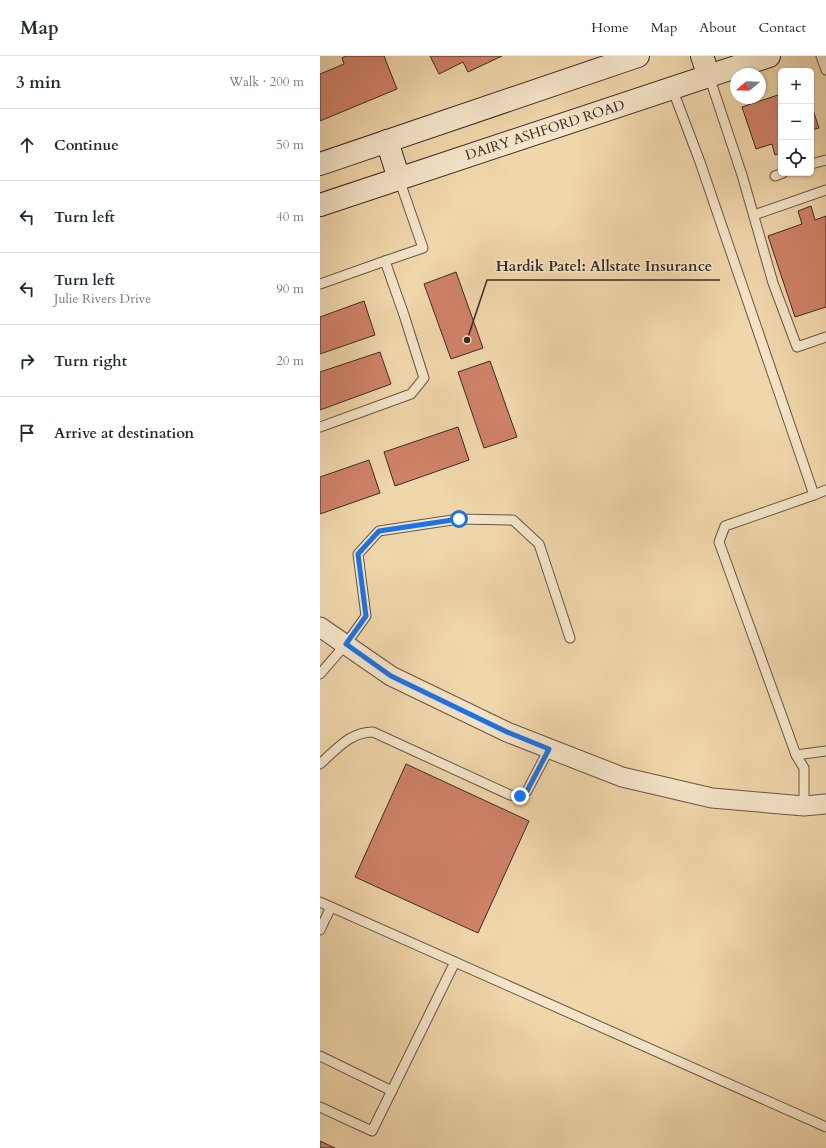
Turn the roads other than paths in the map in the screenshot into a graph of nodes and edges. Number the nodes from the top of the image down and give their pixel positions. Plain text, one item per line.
1 (638, 56) edge
2 (702, 56) edge
3 (769, 56) edge
4 (821, 56) edge
5 (826, 70) edge
6 (709, 76) junction
7 (672, 88) junction
8 (387, 141) junction
9 (826, 160) edge
10 (814, 163) edge
11 (320, 164) edge
12 (399, 179) junction
13 (826, 190) edge
14 (320, 205) edge
15 (754, 215) junction
16 (385, 261) junction
17 (320, 284) edge
18 (826, 337) edge
19 (320, 427) edge
20 (826, 490) edge
21 (814, 495) junction
22 (320, 627) edge
23 (570, 638) dead end
24 (346, 644) junction
25 (320, 674) edge
26 (549, 749) junction
27 (826, 751) edge
28 (796, 755) junction
29 (320, 764) edge
30 (826, 804) edge
31 (804, 806) junction
32 (320, 902) edge
33 (331, 907) junction
34 (320, 930) edge
35 (455, 962) junction
36 (320, 1056) edge
37 (392, 1091) junction
38 (320, 1108) edge
39 (826, 1127) edge

1 - 8 main road
2 - 6 main road
3 - 6 main road, DAIRY ASHFORD ROAD
4 - 5 lane
6 - 7 main road, DAIRY ASHFORD ROAD
6 - 15 lane
7 - 12 main road, DAIRY ASHFORD ROAD
7 - 21 lane
8 - 11 main road
8 - 12 main road
9 - 10 lane
12 - 14 main road, DAIRY ASHFORD ROAD
12 - 16 lane
13 - 15 lane
15 - 18 lane
16 - 17 lane
16 - 19 lane
20 - 21 lane
21 - 28 lane
22 - 24 street
23 - 24 lane
24 - 25 lane
24 - 26 street
26 - 29 lane
26 - 31 street
27 - 28 lane
28 - 31 lane
30 - 31 street
32 - 33 lane
33 - 34 lane
33 - 35 lane
35 - 37 lane
35 - 39 lane
36 - 37 lane
37 - 38 lane

